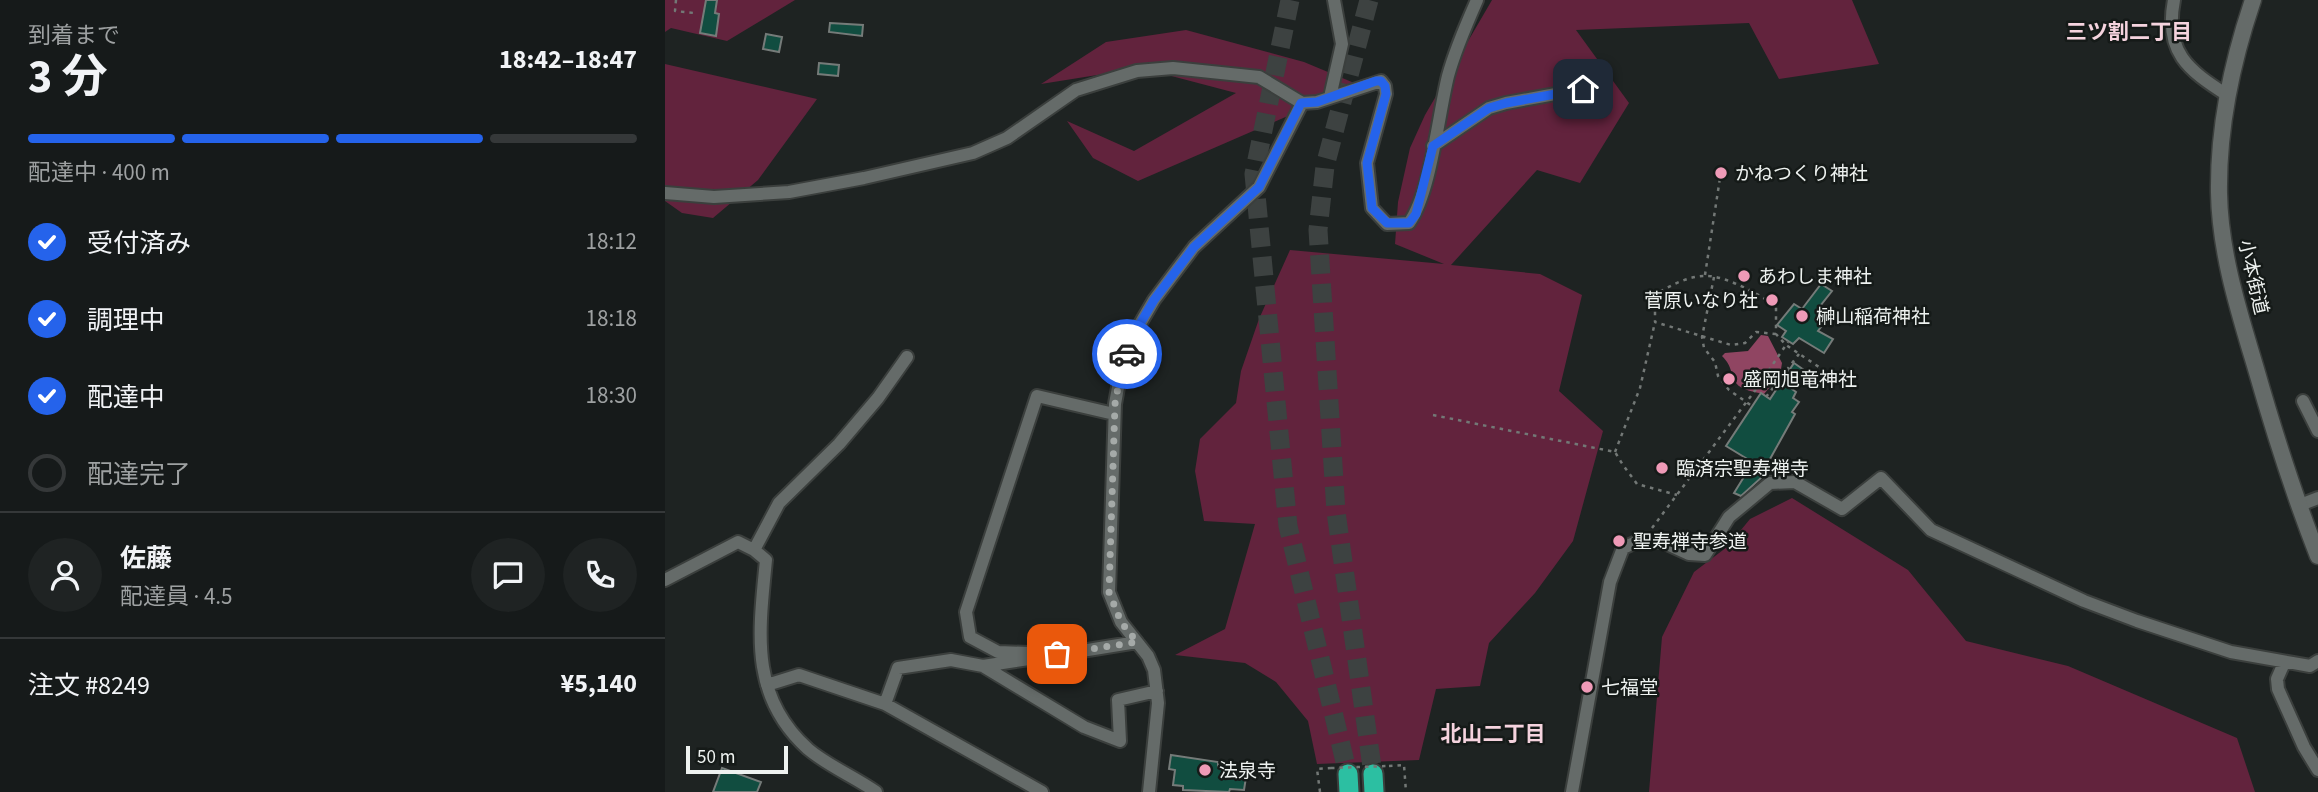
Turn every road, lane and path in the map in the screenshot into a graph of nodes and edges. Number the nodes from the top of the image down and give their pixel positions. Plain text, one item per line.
1 (676, 0) edge
2 (1334, 0) edge
3 (1476, 0) edge
4 (2174, 0) edge
5 (2253, 0) edge
6 (694, 13) dead end
7 (1583, 89) dead end
8 (2227, 95) junction
9 (1330, 97) junction
10 (1301, 103) junction
11 (1433, 146) junction
12 (1720, 178) dead end
13 (665, 193) edge
14 (1705, 276) junction
15 (1714, 278) junction
16 (1655, 322) junction
17 (1776, 334) junction
18 (1702, 337) junction
19 (1787, 343) junction
20 (1799, 354) junction
21 (907, 357) dead end
22 (1828, 373) dead end
23 (1766, 397) dead end
24 (2303, 401) dead end
25 (1747, 402) junction
26 (1752, 406) dead end
27 (1114, 414) junction
28 (1433, 415) dead end
29 (2318, 431) edge
30 (1615, 452) junction
31 (1677, 495) junction
32 (2318, 498) edge
33 (2299, 505) junction
34 (1643, 539) junction
35 (754, 550) junction
36 (2318, 556) edge
37 (665, 580) edge
38 (1137, 642) junction
39 (1057, 654) junction
40 (2318, 662) edge
41 (2284, 663) junction
42 (983, 666) junction
43 (767, 685) junction
44 (1157, 691) junction
45 (885, 704) junction
46 (2318, 769) edge
47 (1378, 777) edge
48 (1343, 778) edge
49 (876, 792) edge
50 (1042, 792) edge
51 (1149, 792) edge
52 (1319, 792) edge
53 (1406, 792) edge
54 (1572, 792) edge

1 - 6 path
2 - 9 street
3 - 11 street
4 - 8 street
5 - 8 street, 小本街道
7 - 11 street
8 - 33 street, 小本街道
9 - 10 street
9 - 11 street
10 - 13 street
10 - 27 street
12 - 14 path
14 - 15 path
14 - 16 path
15 - 17 path
15 - 18 path
16 - 18 path
16 - 30 path
17 - 18 path
17 - 19 path
18 - 25 path
19 - 20 path
19 - 25 path
20 - 22 path
20 - 23 path
21 - 35 street
24 - 29 street
25 - 26 path
25 - 31 path
27 - 38 street
27 - 39 street
28 - 30 path
30 - 31 path
31 - 34 path
32 - 33 street
33 - 36 street, 小本街道
34 - 41 street
34 - 54 street
35 - 37 street
35 - 43 street
38 - 39 street
38 - 44 street
39 - 42 street
40 - 41 street
41 - 46 street
42 - 44 street
42 - 45 street
43 - 45 street
43 - 49 street
44 - 51 street
45 - 50 street
47 - 48 path, bridge
47 - 53 path
48 - 52 path

